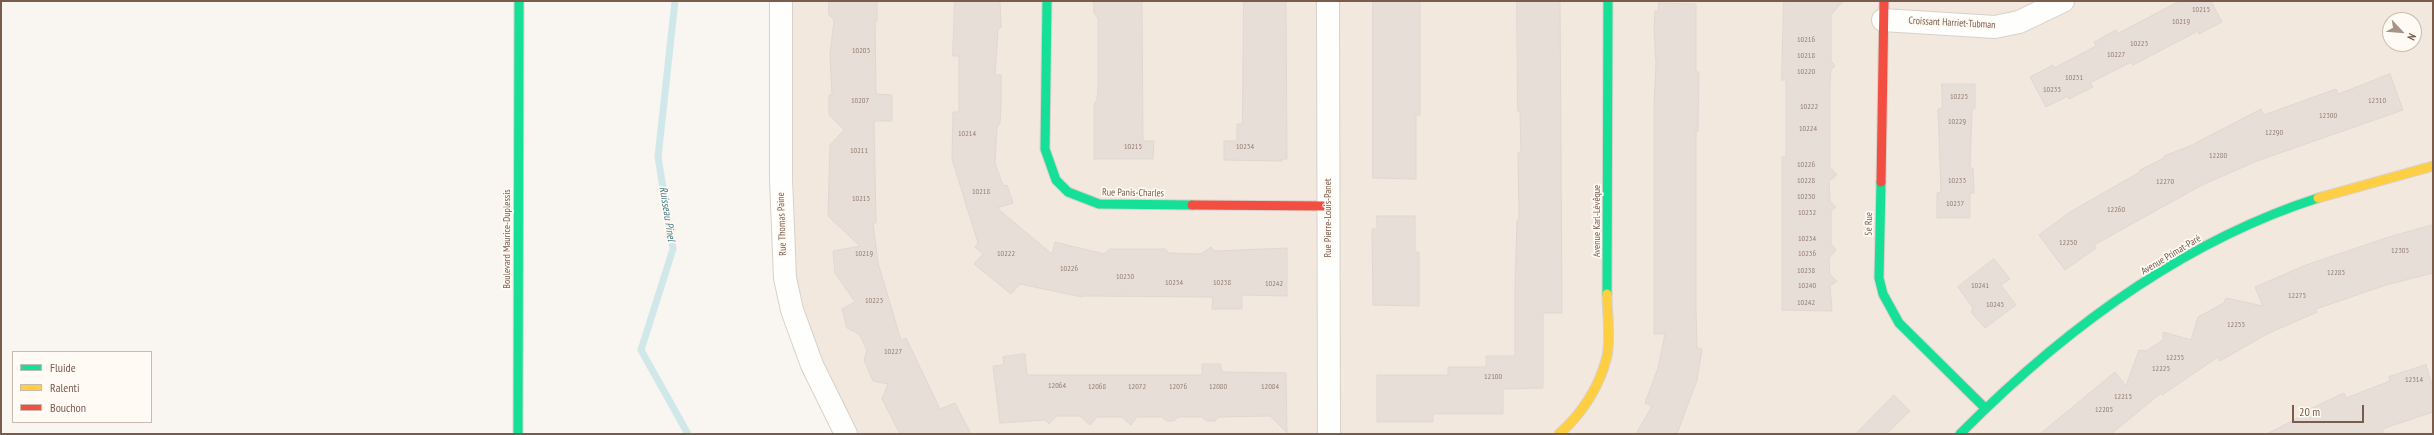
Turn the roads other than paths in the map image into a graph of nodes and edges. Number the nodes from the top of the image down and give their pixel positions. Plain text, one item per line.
1 (514, 1) edge
2 (519, 1) edge
3 (781, 1) edge
4 (1047, 1) edge
5 (1328, 1) edge
6 (1608, 1) edge
7 (2063, 1) edge
8 (1883, 10) edge
9 (519, 44) junction
10 (2433, 166) edge
11 (1328, 206) junction
12 (1985, 408) junction
13 (1562, 431) edge
14 (518, 434) edge
15 (846, 434) edge
16 (1329, 434) edge
17 (1960, 434) edge

1 - 9 street, Boulevard Maurice-Duplessis
2 - 9 street, Boulevard Maurice-Duplessis
3 - 15 street, Rue Thomas Paine
4 - 11 street, Rue Panis-Charles
5 - 11 street, Rue Pierre-Louis-Panet
6 - 13 street, Avenue Karl-Lévêque
7 - 8 street, Croissant Harriet-Tubman
8 - 12 street, 5e Rue
9 - 14 street, Boulevard Maurice-Duplessis
10 - 12 street, Avenue Primat-Paré
11 - 16 street, Rue Pierre-Louis-Panet
12 - 17 street, Avenue Primat-Paré

